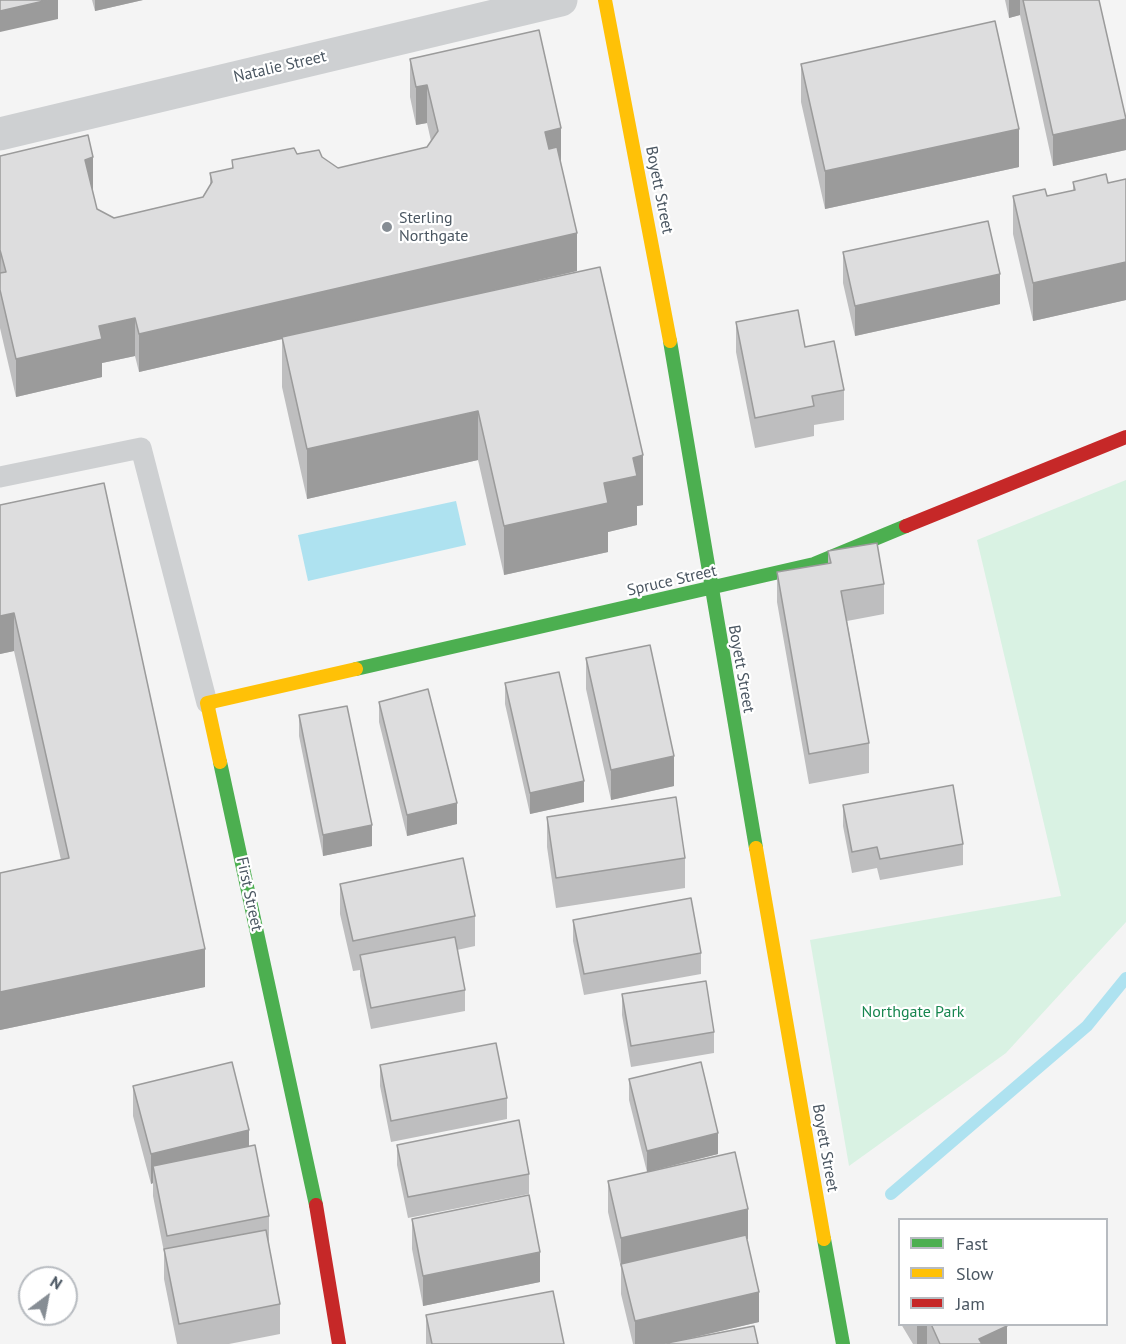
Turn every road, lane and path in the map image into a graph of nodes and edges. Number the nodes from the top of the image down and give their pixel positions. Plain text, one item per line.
1 (561, 0) edge
2 (605, 0) edge
3 (0, 134) edge
4 (1126, 437) edge
5 (0, 477) edge
6 (710, 589) junction
7 (207, 703) junction
8 (339, 1344) edge
9 (843, 1344) edge

1 - 3 street, Natalie Street
2 - 6 street, Boyett Street
4 - 6 street, Spruce Street
5 - 7 lane, First Street
6 - 7 street, Spruce Street
6 - 9 street, Boyett Street
7 - 8 street, First Street

